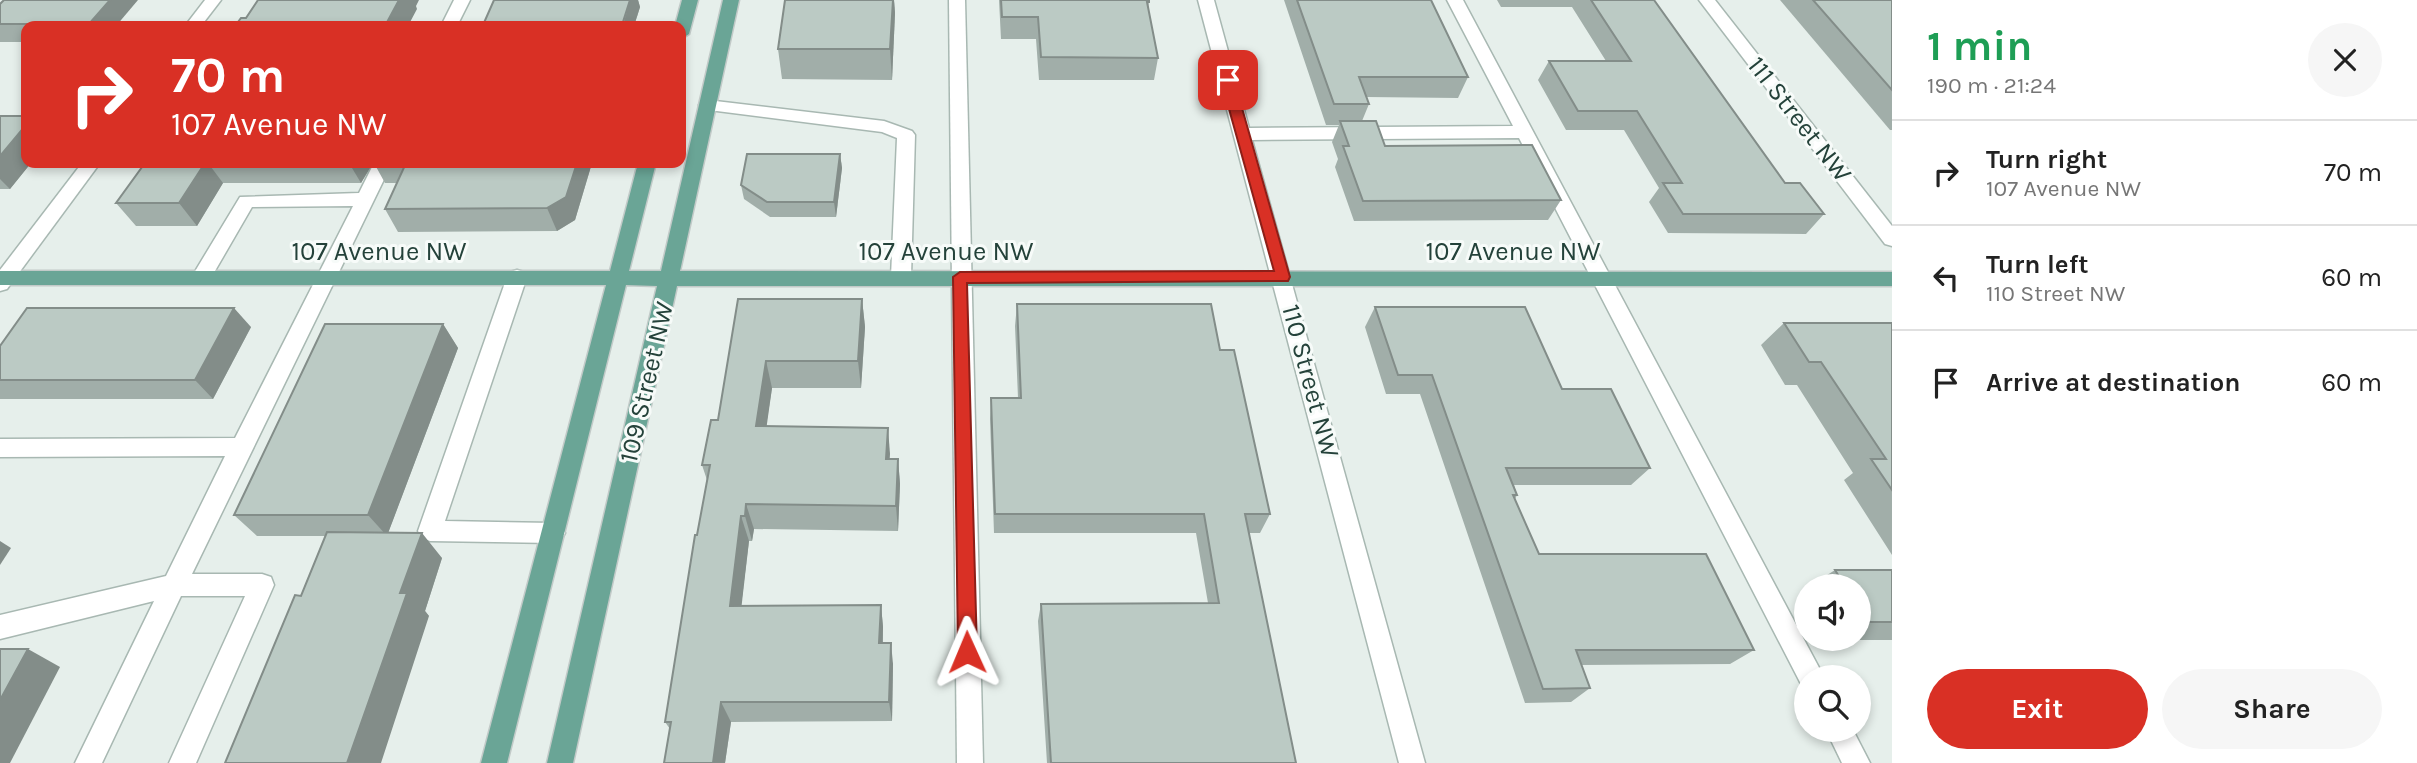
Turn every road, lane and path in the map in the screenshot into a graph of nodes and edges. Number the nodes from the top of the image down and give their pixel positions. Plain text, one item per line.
1 (213, 0) edge
2 (462, 0) edge
3 (690, 0) edge
4 (731, 0) edge
5 (957, 0) edge
6 (1206, 0) edge
7 (1455, 0) edge
8 (1707, 0) edge
9 (197, 21) edge
10 (452, 21) edge
11 (684, 21) edge
12 (708, 105) junction
13 (1524, 132) junction
14 (1242, 134) junction
15 (87, 168) edge
16 (380, 168) edge
17 (646, 168) edge
18 (365, 199) junction
19 (1892, 239) edge
20 (517, 277) junction
21 (617, 277) junction
22 (669, 277) junction
23 (901, 277) junction
24 (960, 277) junction
25 (1283, 277) junction
26 (1600, 277) junction
27 (201, 278) junction
28 (327, 278) junction
29 (1892, 279) edge
30 (2, 280) edge
31 (241, 447) junction
32 (0, 449) edge
33 (553, 533) junction
34 (175, 585) junction
35 (0, 627) edge
36 (1805, 665) edge
37 (1846, 742) edge
38 (88, 763) edge
39 (182, 763) edge
40 (494, 763) edge
41 (561, 763) edge
42 (970, 763) edge
43 (1412, 763) edge
44 (1857, 763) edge

1 - 9 street
2 - 10 street
3 - 11 main road
4 - 12 main road, 109 Street NW
5 - 24 street
6 - 14 street, 110 Street NW
7 - 13 street
8 - 19 street, 111 Street NW
12 - 22 main road, 109 Street NW
12 - 23 street
13 - 14 street
13 - 26 street
14 - 25 street, 110 Street NW
15 - 30 street
16 - 18 street
17 - 21 main road, 109 Street NW
18 - 27 street
18 - 28 street
20 - 21 main road, 107 Avenue NW
20 - 28 main road, 107 Avenue NW
20 - 33 street
21 - 22 main road, 107 Avenue NW
21 - 33 main road, 109 Street NW
22 - 23 main road, 107 Avenue NW
22 - 41 main road, 109 Street NW
23 - 24 main road, 107 Avenue NW
24 - 25 main road, 107 Avenue NW
24 - 42 street
25 - 26 main road, 107 Avenue NW
25 - 43 street, 110 Street NW
26 - 29 main road, 107 Avenue NW
26 - 36 street
27 - 28 main road, 107 Avenue NW
27 - 30 main road, 107 Avenue NW
28 - 31 street
31 - 32 street
31 - 34 street
33 - 40 main road, 109 Street NW
34 - 35 street
34 - 38 street
34 - 39 street
37 - 44 street

